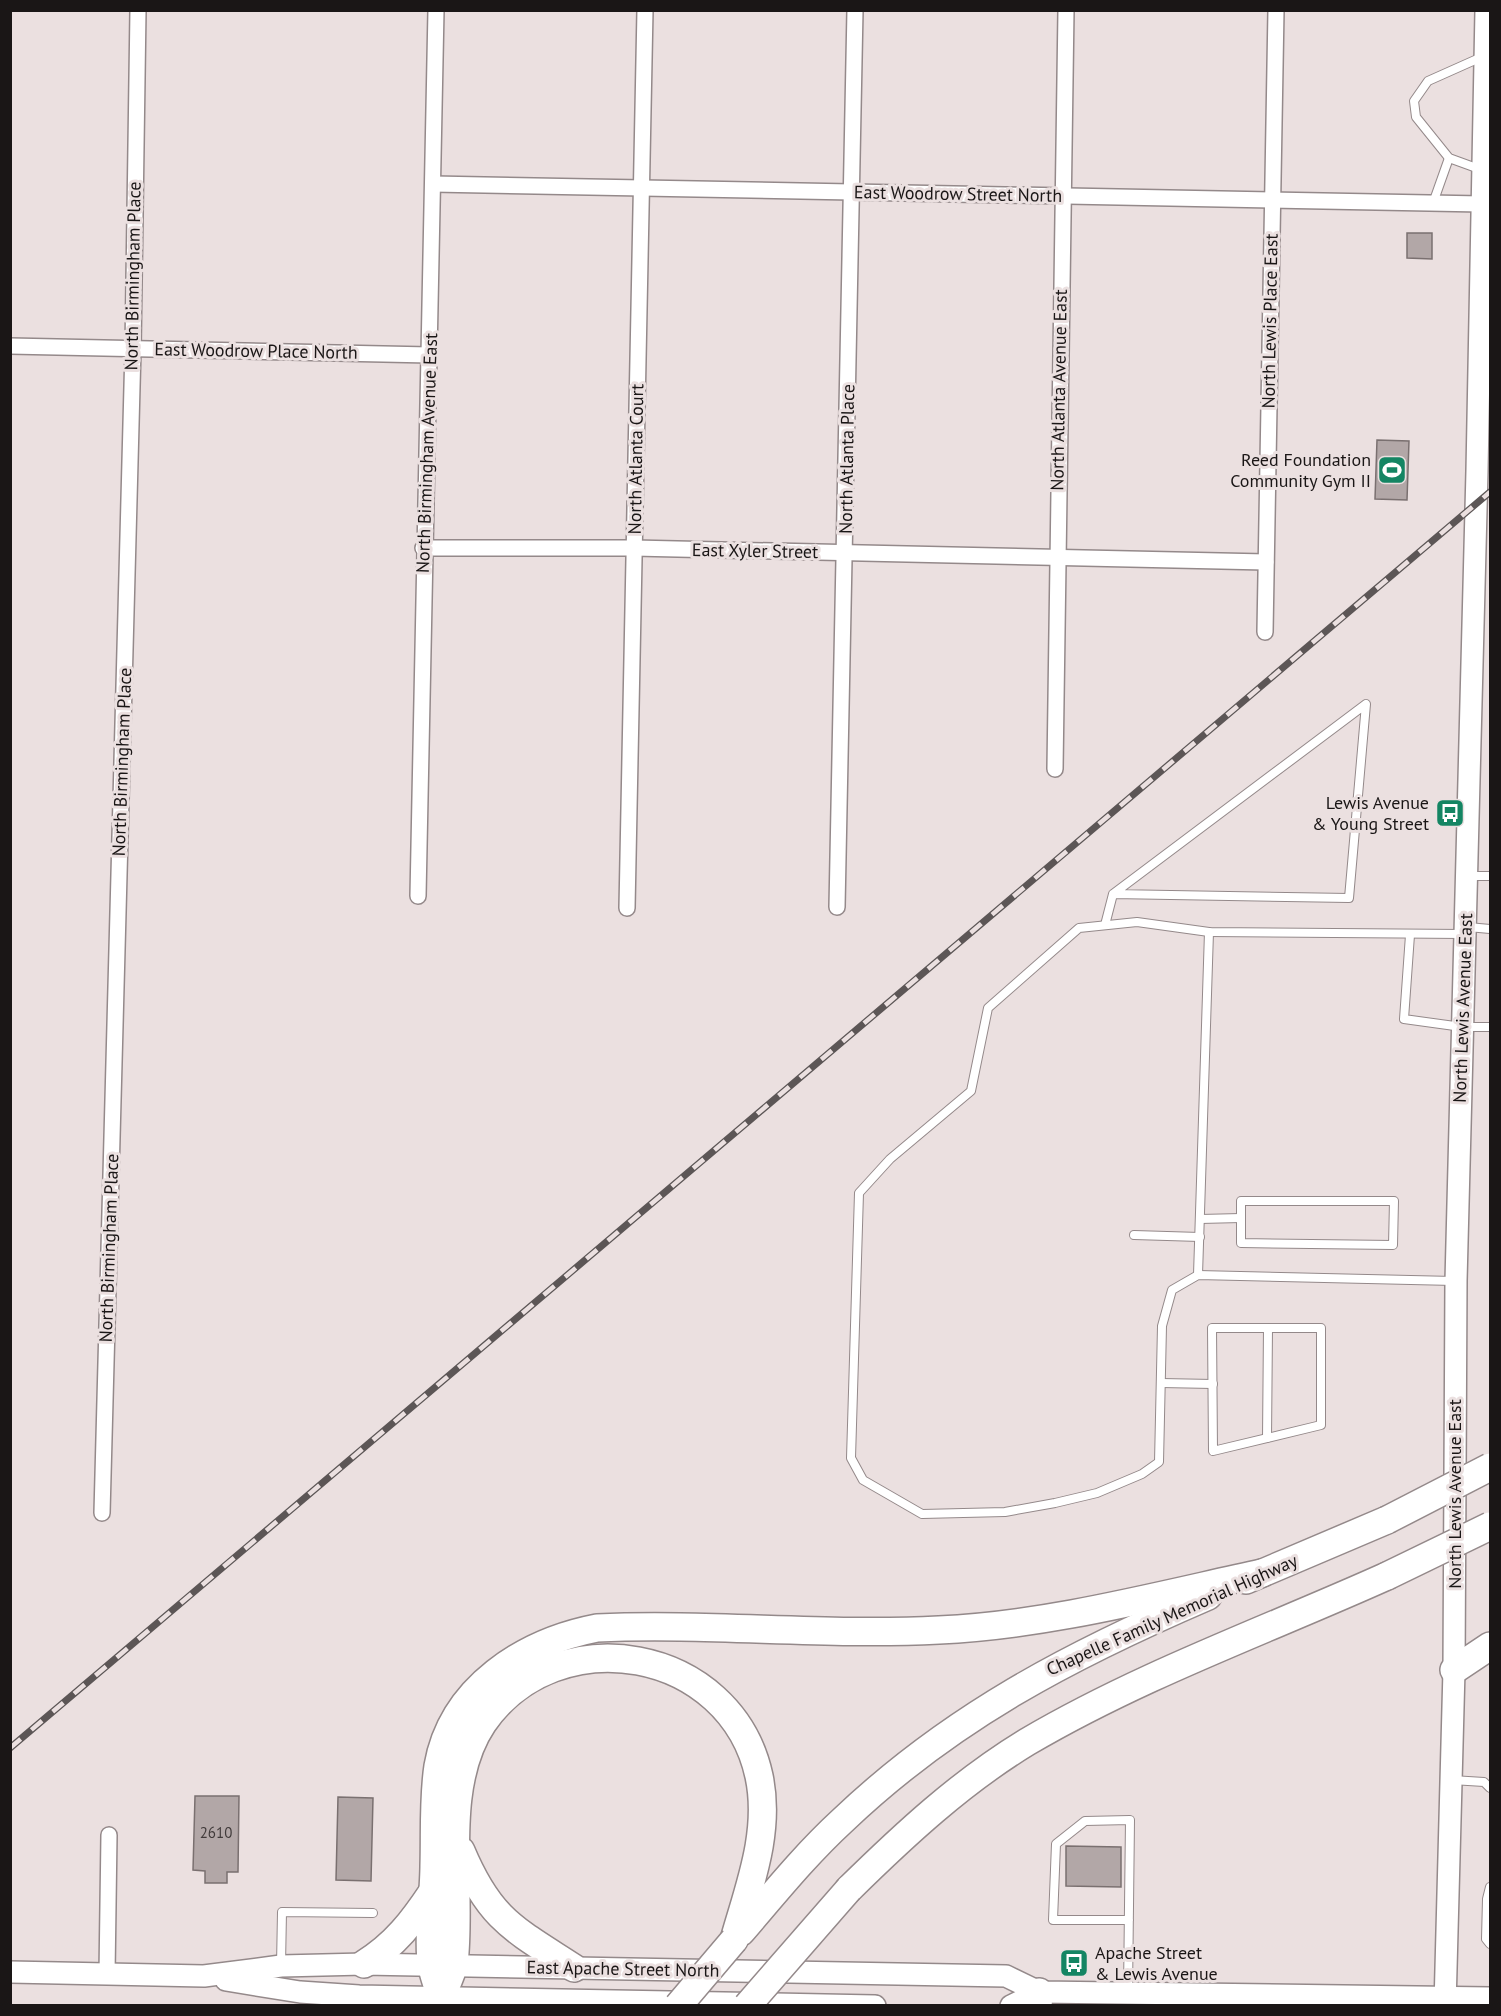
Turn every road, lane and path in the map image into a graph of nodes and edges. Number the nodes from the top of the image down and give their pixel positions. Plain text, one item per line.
1 (138, 10) edge
2 (436, 10) edge
3 (645, 10) edge
4 (855, 10) edge
5 (1066, 10) edge
6 (1276, 10) edge
7 (1486, 10) edge
8 (1485, 55) junction
9 (1449, 158) junction
10 (1483, 170) junction
11 (433, 184) junction
12 (642, 190) junction
13 (852, 192) junction
14 (1062, 196) junction
15 (1273, 201) junction
16 (1434, 203) junction
17 (1482, 204) junction
18 (10, 346) edge
19 (133, 349) junction
20 (430, 355) junction
21 (423, 548) junction
22 (633, 548) junction
23 (845, 553) junction
24 (1056, 558) junction
25 (1266, 562) junction
26 (1265, 632) dead end
27 (1055, 769) dead end
28 (1466, 876) junction
29 (1491, 876) edge
30 (1113, 894) junction
31 (418, 896) dead end
32 (837, 907) dead end
33 (627, 908) dead end
34 (1105, 925) junction
35 (1491, 929) edge
36 (1465, 931) junction
37 (1209, 932) junction
38 (1410, 935) junction
39 (1462, 1027) junction
40 (1491, 1027) edge
41 (1241, 1218) junction
42 (1200, 1219) junction
43 (1134, 1235) dead end
44 (1200, 1237) junction
45 (1198, 1275) junction
46 (1456, 1281) junction
47 (1269, 1328) junction
48 (1161, 1383) junction
49 (1213, 1384) junction
50 (1267, 1438) junction
51 (1491, 1467) edge
52 (102, 1513) dead end
53 (1491, 1526) edge
54 (1262, 1573) junction
55 (1491, 1647) edge
56 (1454, 1670) junction
57 (1451, 1780) junction
58 (1491, 1788) edge
59 (109, 1835) dead end
60 (457, 1842) junction
61 (1491, 1887) edge
62 (434, 1890) junction
63 (373, 1913) dead end
64 (1129, 1920) junction
65 (734, 1940) junction
66 (1491, 1944) edge
67 (364, 1964) junction
68 (442, 1965) junction
69 (281, 1966) junction
70 (574, 1968) junction
71 (10, 1972) edge
72 (107, 1974) junction
73 (204, 1976) junction
74 (1128, 1994) junction
75 (441, 1997) junction
76 (1491, 1998) edge
77 (1038, 1999) edge
78 (359, 2001) edge
79 (1445, 2002) edge
80 (678, 2006) edge
81 (747, 2006) edge
82 (876, 2006) edge
83 (1011, 2006) edge

1 - 19 street, North Birmingham Place
2 - 11 street, North Birmingham Avenue East
3 - 12 street, North Atlanta Court
4 - 13 street, North Atlanta Place
5 - 14 street, North Atlanta Avenue East
6 - 15 street, North Lewis Place East
7 - 8 main road, North Lewis Avenue East
8 - 9 lane
8 - 10 main road, North Lewis Avenue East
9 - 10 lane
9 - 16 lane
10 - 17 main road, North Lewis Avenue East
11 - 12 street, East Woodrow Street North
11 - 20 street, North Birmingham Avenue East
12 - 13 street, East Woodrow Street North
12 - 22 street, North Atlanta Court
13 - 14 street, East Woodrow Street North
13 - 23 street, North Atlanta Place
14 - 15 street, East Woodrow Street North
14 - 24 street, North Atlanta Avenue East
15 - 16 street, East Woodrow Street North
15 - 25 street, North Lewis Place East
16 - 17 street, East Woodrow Street North
17 - 28 main road, North Lewis Avenue East
18 - 19 street, East Woodrow Place North
19 - 20 street, East Woodrow Place North
19 - 52 street, North Birmingham Place
20 - 21 street, North Birmingham Avenue East
21 - 22 street, East Xyler Street
21 - 31 street, North Birmingham Avenue East
22 - 23 street, East Xyler Street
22 - 33 street, North Atlanta Court
23 - 24 street, East Xyler Street
23 - 32 street, North Atlanta Place
24 - 25 street, East Xyler Street
24 - 27 street, North Atlanta Avenue East
25 - 26 street, North Lewis Place East
28 - 29 lane
28 - 36 main road, North Lewis Avenue East
30 - 30 lane
30 - 34 lane
34 - 37 lane
34 - 48 lane
35 - 36 lane
36 - 38 lane
36 - 39 main road, North Lewis Avenue East
37 - 38 lane
37 - 42 lane
38 - 39 lane
39 - 40 lane
39 - 46 main road, North Lewis Avenue East
41 - 41 lane
41 - 42 lane
42 - 44 lane
43 - 44 lane
44 - 45 lane
45 - 46 lane
45 - 48 lane
46 - 56 main road, North Lewis Avenue East
47 - 49 lane
47 - 50 lane
47 - 50 lane
48 - 49 lane
49 - 50 lane
51 - 54 highway, Chapelle Family Memorial Highway, bridge
53 - 81 highway, bridge
54 - 62 highway
54 - 65 highway, Chapelle Family Memorial Highway
55 - 56 highway
56 - 57 main road, North Lewis Avenue East
57 - 58 lane
57 - 79 main road, North Lewis Avenue East
59 - 72 street
60 - 65 highway
60 - 68 highway
60 - 70 highway
61 - 66 lane
62 - 67 highway
62 - 68 highway
63 - 69 lane
64 - 64 lane
64 - 74 lane
65 - 80 highway, Chapelle Family Memorial Highway, bridge
67 - 68 main road, East Apache Street North
67 - 69 main road, East Apache Street North
68 - 70 main road, East Apache Street North
68 - 75 highway
69 - 73 main road, East Apache Street North
70 - 77 main road, East Apache Street North
71 - 72 main road, East Apache Street North
72 - 73 main road, East Apache Street North
73 - 78 main road, East Apache Street North
74 - 77 main road, East Apache Street North
74 - 79 main road, East Apache Street North
75 - 78 main road, East Apache Street North
75 - 82 main road, East Apache Street North
76 - 79 main road, East Apache Street North
77 - 83 main road, East Apache Street North

